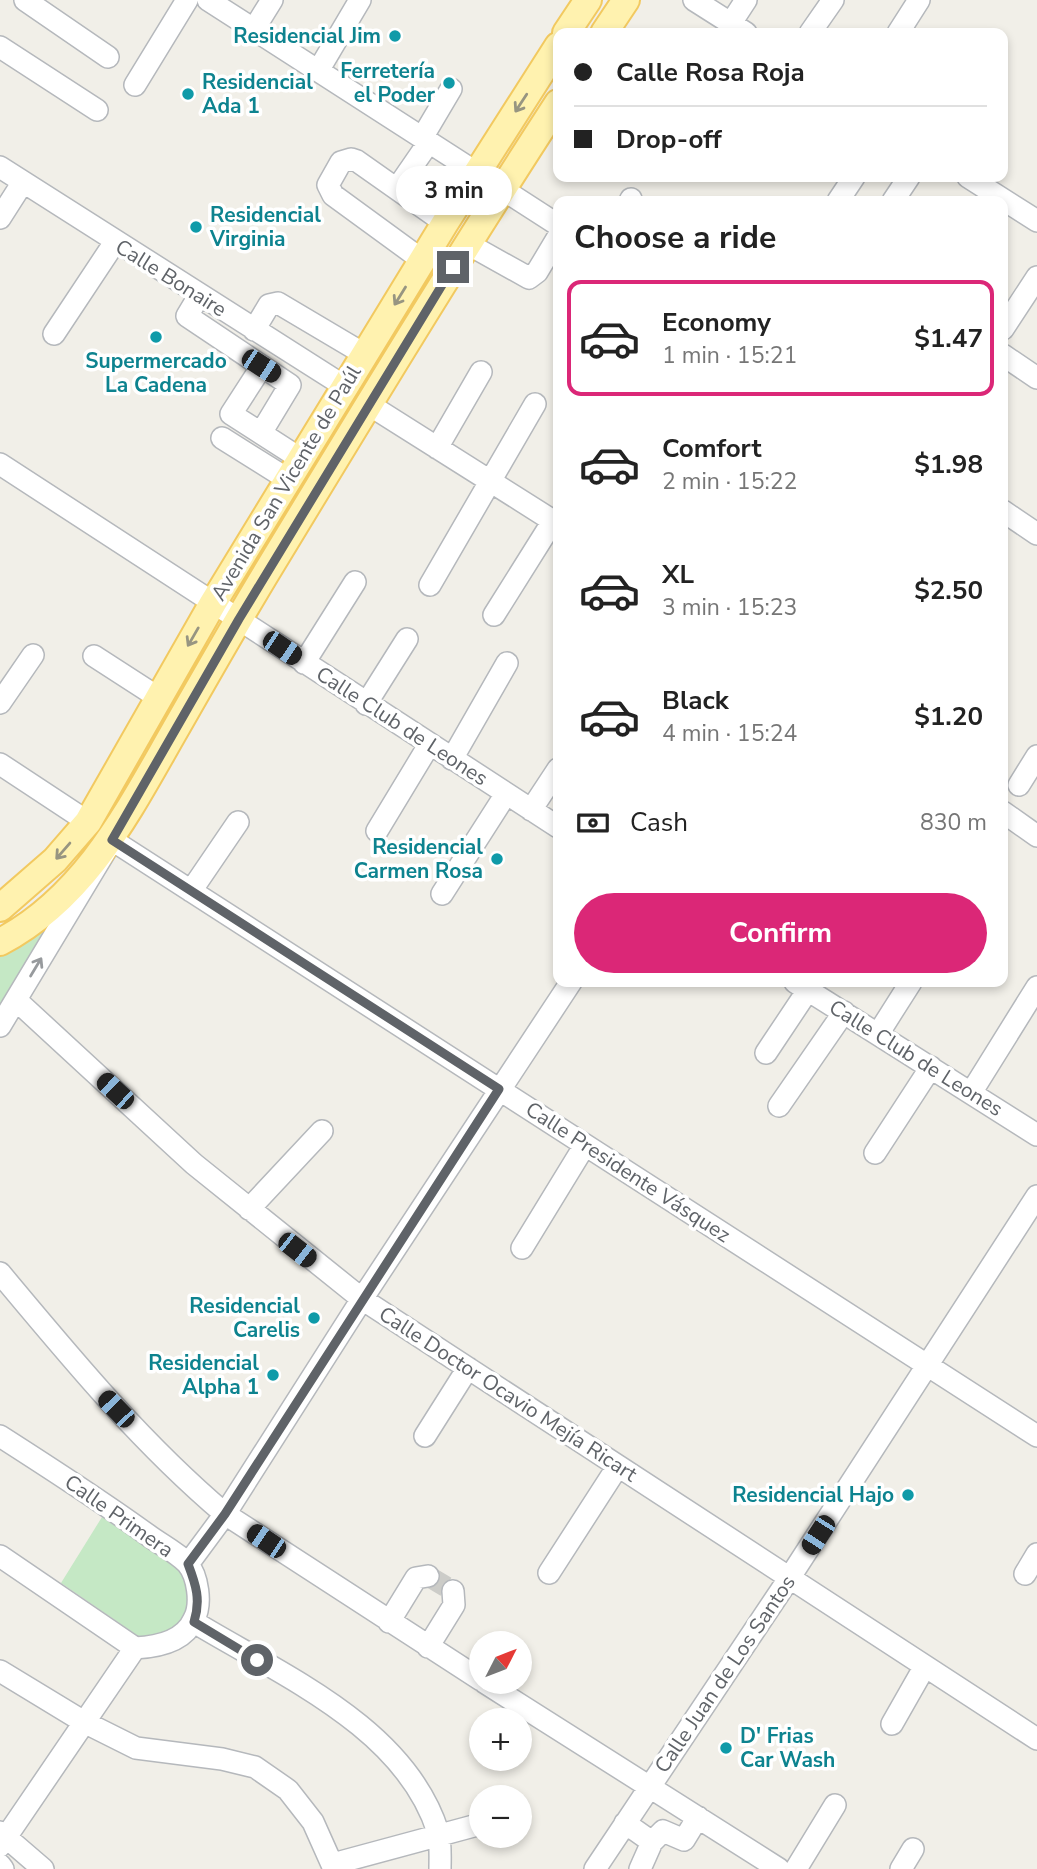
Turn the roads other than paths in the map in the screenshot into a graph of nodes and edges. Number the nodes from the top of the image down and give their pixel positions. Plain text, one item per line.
1 (25, 0) edge
2 (187, 0) edge
3 (208, 0) edge
4 (272, 0) edge
5 (360, 0) edge
6 (588, 0) edge
7 (625, 0) edge
8 (694, 0) edge
9 (746, 0) edge
10 (833, 0) edge
11 (919, 0) edge
12 (569, 28) edge
13 (607, 28) edge
14 (738, 28) edge
15 (813, 28) edge
16 (901, 28) edge
17 (254, 29) junction
18 (0, 47) edge
19 (553, 54) edge
20 (108, 57) dead end
21 (318, 71) junction
22 (135, 85) dead end
23 (451, 89) dead end
24 (97, 110) dead end
25 (553, 111) edge
26 (425, 140) junction
27 (0, 167) edge
28 (476, 173) junction
29 (23, 182) junction
30 (398, 187) junction
31 (502, 189) junction
32 (1008, 205) edge
33 (0, 218) edge
34 (1037, 221) edge
35 (553, 222) edge
36 (445, 223) junction
37 (115, 243) junction
38 (468, 244) junction
39 (553, 245) edge
40 (422, 260) junction
41 (1037, 277) edge
42 (199, 296) junction
43 (1008, 321) edge
44 (254, 330) junction
45 (54, 334) dead end
46 (364, 354) junction
47 (1008, 358) edge
48 (261, 366) junction
49 (481, 372) dead end
50 (1037, 378) edge
51 (344, 386) junction
52 (368, 404) junction
53 (535, 404) dead end
54 (261, 433) junction
55 (222, 438) dead end
56 (437, 448) junction
57 (0, 464) edge
58 (295, 469) junction
59 (492, 483) junction
60 (1008, 514) edge
61 (553, 521) edge
62 (553, 527) edge
63 (1037, 534) edge
64 (355, 582) dead end
65 (430, 585) dead end
66 (213, 603) junction
67 (494, 615) dead end
68 (239, 619) junction
69 (407, 639) dead end
70 (33, 655) dead end
71 (94, 656) dead end
72 (304, 663) junction
73 (507, 663) dead end
74 (159, 698) junction
75 (0, 703) edge
76 (366, 704) junction
77 (429, 745) junction
78 (1037, 756) edge
79 (452, 760) junction
80 (0, 764) edge
81 (553, 777) edge
82 (1019, 785) dead end
83 (506, 794) junction
84 (531, 810) junction
85 (88, 822) junction
86 (239, 822) dead end
87 (1008, 823) edge
88 (553, 825) edge
89 (377, 831) dead end
90 (1037, 836) edge
91 (112, 840) junction
92 (191, 891) junction
93 (442, 894) dead end
94 (0, 908) edge
95 (0, 942) edge
96 (568, 987) edge
97 (800, 987) edge
98 (803, 987) edge
99 (908, 987) edge
100 (1037, 987) edge
101 (16, 1000) junction
102 (844, 1012) junction
103 (0, 1026) edge
104 (878, 1034) junction
105 (766, 1053) dead end
106 (931, 1068) junction
107 (499, 1089) junction
108 (971, 1093) junction
109 (779, 1106) dead end
110 (322, 1130) dead end
111 (1037, 1135) edge
112 (585, 1145) junction
113 (875, 1153) dead end
114 (1037, 1196) edge
115 (249, 1209) junction
116 (522, 1248) dead end
117 (0, 1273) edge
118 (362, 1299) junction
119 (929, 1365) junction
120 (468, 1368) junction
121 (0, 1436) edge
122 (425, 1436) dead end
123 (1037, 1436) edge
124 (618, 1466) junction
125 (225, 1514) junction
126 (1037, 1554) edge
127 (0, 1556) edge
128 (188, 1564) junction
129 (549, 1573) dead end
130 (1025, 1574) dead end
131 (428, 1576) dead end
132 (790, 1577) junction
133 (453, 1591) dead end
134 (194, 1622) junction
135 (389, 1622) junction
136 (428, 1647) junction
137 (135, 1648) junction
138 (925, 1666) junction
139 (0, 1671) edge
140 (469, 1672) edge
141 (504, 1694) edge
142 (84, 1722) junction
143 (892, 1724) dead end
144 (1037, 1739) edge
145 (650, 1786) junction
146 (835, 1805) dead end
147 (698, 1817) junction
148 (625, 1823) junction
149 (469, 1827) edge
150 (439, 1833) junction
151 (3, 1838) edge
152 (652, 1842) junction
153 (913, 1849) dead end
154 (333, 1866) edge
155 (43, 1869) edge
156 (440, 1869) edge
157 (595, 1869) edge
158 (640, 1869) edge
159 (779, 1869) edge
160 (796, 1869) edge
161 (901, 1869) edge

1 - 20 street
2 - 22 street
3 - 17 street
4 - 17 street
5 - 21 street
6 - 12 main road
7 - 13 main road
8 - 14 street
9 - 14 street
10 - 15 street
11 - 16 street
17 - 21 street
18 - 24 street
19 -> 28 main road, Avenida San Vicente de Paúl
21 - 26 street
23 - 26 street
25 - 31 main road, Avenida San Vicente de Paúl
26 - 28 street
26 - 30 street
27 - 29 street, Calle Bonaire
28 - 31 street
28 - 36 main road, Avenida San Vicente de Paúl
29 - 33 street
29 - 37 street, Calle Bonaire
30 - 36 street
30 - 40 street
31 - 35 street
31 - 38 main road, Avenida San Vicente de Paúl
32 - 34 street
36 - 40 main road, Avenida San Vicente de Paúl
37 - 42 street, Calle Bonaire
37 - 45 street
38 - 39 street
38 - 52 main road, Avenida San Vicente de Paúl
40 -> 46 main road, Avenida San Vicente de Paúl
41 - 43 street
42 - 44 street, Calle Bonaire
42 - 48 street
44 - 46 street
44 - 51 street, Calle Bonaire
46 - 51 main road, Avenida San Vicente de Paúl
47 - 50 street
48 - 54 street
48 - 54 street
49 - 56 street
51 - 58 main road, Avenida San Vicente de Paúl
52 - 56 street
52 - 68 main road, Avenida San Vicente de Paúl
53 - 59 street
54 - 58 street
55 - 58 street
56 - 59 street
57 - 66 street, Calle Club de Leones
58 - 66 main road, Avenida San Vicente de Paúl
59 - 61 street
59 - 65 street
60 - 63 street
62 - 67 street
64 - 72 street
66 - 68 street, Calle Club de Leones
66 -> 74 main road, Avenida San Vicente de Paúl
68 - 72 street, Calle Club de Leones
68 - 91 main road, Avenida San Vicente de Paúl
69 - 76 street
70 - 75 street
71 - 74 street
72 - 76 street, Calle Club de Leones
73 - 79 street
74 - 85 main road, Avenida San Vicente de Paúl
76 - 77 street, Calle Club de Leones
77 - 79 street, Calle Club de Leones
77 - 89 street
78 - 82 street
79 - 83 street, Calle Club de Leones
80 - 85 street
81 - 84 street
83 - 84 street, Calle Club de Leones
83 - 93 street
84 - 88 street, Calle Club de Leones
85 -> 94 main road, Avenida San Vicente de Paúl
86 - 92 street
87 - 90 street
91 - 92 street, Calle Presidente Vásquez
91 - 95 main road, Avenida San Vicente de Paúl
101 -> 91 street, Avenida San Vicente de Paúl
92 - 107 street, Calle Presidente Vásquez
96 - 107 street
97 - 105 street
98 - 102 street, Calle Club de Leones
99 - 104 street
100 - 108 street
101 - 103 street, Avenida San Vicente de Paúl
101 - 115 street, Calle Doctor Ocavio Mejía Ricart
102 - 104 street, Calle Club de Leones
102 - 109 street
104 - 106 street, Calle Club de Leones
106 - 108 street, Calle Club de Leones
106 - 113 street
107 - 112 street, Calle Presidente Vásquez
107 - 118 street
108 - 111 street, Calle Club de Leones
110 - 115 street
112 - 116 street
112 - 119 street, Calle Presidente Vásquez
114 - 119 street, Calle Juan de Los Santos
115 - 118 street, Calle Doctor Ocavio Mejía Ricart
117 - 125 street
118 - 120 street, Calle Doctor Ocavio Mejía Ricart
118 - 125 street
119 - 123 street, Calle Presidente Vásquez
119 - 132 street, Calle Juan de Los Santos
120 - 122 street
120 - 124 street, Calle Doctor Ocavio Mejía Ricart
121 - 128 street, Calle Primera
124 - 129 street
124 - 132 street, Calle Doctor Ocavio Mejía Ricart
125 - 128 street
125 - 135 street
126 - 130 street
127 - 137 street
128 - 134 street, Calle Primera
131 - 135 street
132 - 138 street, Calle Doctor Ocavio Mejía Ricart
132 - 145 street, Calle Juan de Los Santos
133 - 136 street
134 - 137 street
134 - 150 street
135 - 136 street
136 - 140 street
137 - 142 street
138 - 143 street
138 - 144 street, Calle Doctor Ocavio Mejía Ricart
139 - 142 street
141 - 145 street
142 - 151 street
142 - 154 street
145 - 147 street
145 - 148 street, Calle Juan de Los Santos
146 - 160 street
147 - 152 street
147 - 159 street
148 - 152 street
148 - 157 street, Calle Juan de Los Santos
149 - 150 street
150 - 154 street
150 - 156 street
151 - 155 street
152 - 158 street
153 - 161 street

